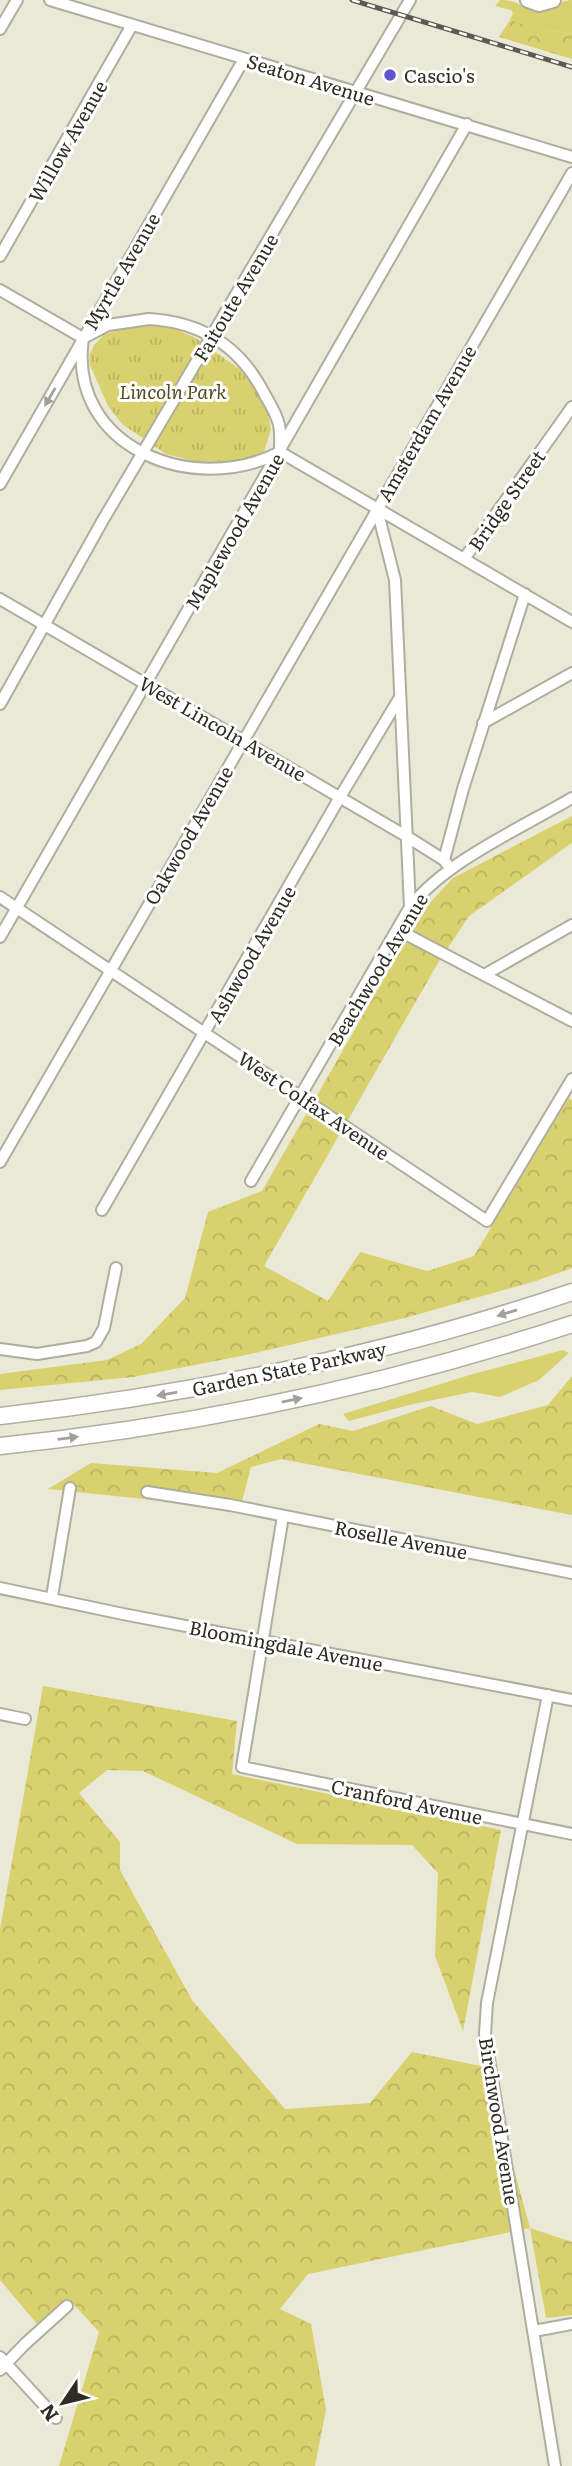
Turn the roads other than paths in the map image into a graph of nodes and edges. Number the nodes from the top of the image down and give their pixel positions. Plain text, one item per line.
1 (17, 0) edge
2 (50, 0) edge
3 (410, 0) edge
4 (527, 0) edge
5 (553, 0) edge
6 (132, 25) junction
7 (0, 29) edge
8 (244, 59) junction
9 (356, 93) junction
10 (467, 124) junction
11 (572, 157) edge
12 (572, 173) edge
13 (0, 256) edge
14 (0, 290) edge
15 (212, 335) junction
16 (83, 338) junction
17 (572, 407) edge
18 (280, 452) junction
19 (143, 453) junction
20 (0, 484) edge
21 (377, 509) junction
22 (464, 559) junction
23 (525, 594) junction
24 (0, 598) edge
25 (572, 622) edge
26 (45, 625) junction
27 (572, 673) edge
28 (145, 683) junction
29 (400, 697) junction
30 (0, 704) edge
31 (483, 723) junction
32 (243, 740) junction
33 (340, 797) junction
34 (572, 798) edge
35 (406, 836) junction
36 (447, 864) junction
37 (0, 897) edge
38 (410, 907) junction
39 (16, 908) junction
40 (572, 925) edge
41 (398, 930) junction
42 (0, 937) edge
43 (110, 970) junction
44 (484, 975) junction
45 (572, 1021) edge
46 (205, 1033) junction
47 (572, 1079) edge
48 (301, 1097) junction
49 (0, 1162) edge
50 (251, 1181) dead end
51 (102, 1210) dead end
52 (116, 1268) dead end
53 (572, 1292) edge
54 (572, 1324) edge
55 (0, 1349) edge
56 (0, 1416) edge
57 (0, 1446) edge
58 (70, 1488) dead end
59 (147, 1492) dead end
60 (283, 1516) junction
61 (572, 1573) edge
62 (0, 1588) edge
63 (52, 1597) junction
64 (263, 1641) junction
65 (548, 1695) junction
66 (572, 1700) edge
67 (0, 1714) edge
68 (25, 1719) dead end
69 (522, 1825) junction
70 (572, 1834) edge
71 (67, 2306) dead end
72 (572, 2324) edge
73 (534, 2331) junction
74 (2, 2364) edge
75 (56, 2418) dead end
76 (555, 2466) edge

1 - 7 street
2 - 6 street, Seaton Avenue
3 - 9 street, Faitoute Avenue
4 - 5 main road
6 - 8 street, Seaton Avenue
6 - 13 street, Willow Avenue
8 - 9 street, Seaton Avenue
8 - 16 street, Myrtle Avenue
9 - 10 street, Seaton Avenue
9 - 15 street, Faitoute Avenue
10 - 11 street, Seaton Avenue
10 - 18 street, Maplewood Avenue
12 - 21 street, Amsterdam Avenue
14 - 16 street
15 - 16 street
15 - 18 street
15 - 19 street, Faitoute Avenue
16 - 19 street
16 -> 20 street, Myrtle Avenue
17 - 22 street, Bridge Street
18 - 19 street
18 - 21 street
18 - 28 street, Maplewood Avenue
19 - 26 street, Faitoute Avenue
21 - 22 street
21 - 29 street, Amsterdam Avenue
21 - 32 street, Oakwood Avenue
22 - 23 street
23 - 25 street
23 - 31 street
24 - 26 street, West Lincoln Avenue
26 - 28 street, West Lincoln Avenue
26 - 30 street, Faitoute Avenue
27 - 31 street
28 - 32 street, West Lincoln Avenue
28 - 39 street, Maplewood Avenue
29 - 33 street, Ashwood Avenue
29 - 35 street, Amsterdam Avenue
31 - 36 street
32 - 33 street, West Lincoln Avenue
32 - 43 street, Oakwood Avenue
33 - 35 street, West Lincoln Avenue
33 - 46 street, Ashwood Avenue
34 - 36 street, Beachwood Avenue
35 - 36 street, West Lincoln Avenue
35 - 38 street, Amsterdam Avenue
36 - 38 street, Beachwood Avenue
37 - 39 street, West Colfax Avenue
38 - 41 street, Beachwood Avenue
39 - 42 street, Maplewood Avenue
39 - 43 street, West Colfax Avenue
40 - 44 street
41 - 44 street
41 - 48 street, Beachwood Avenue
43 - 46 street, West Colfax Avenue
43 - 49 street, Oakwood Avenue
44 - 45 street
46 - 48 street, West Colfax Avenue
46 - 51 street, Ashwood Avenue
47 - 48 street, West Colfax Avenue
48 - 50 street, Beachwood Avenue
52 - 55 street
53 -> 56 highway, Garden State Parkway
57 -> 54 highway, Garden State Parkway
58 - 63 street
59 - 60 street, Roselle Avenue
60 - 61 street, Roselle Avenue
60 - 64 street
62 - 63 street, Bloomingdale Avenue
63 - 64 street, Bloomingdale Avenue
64 - 65 street, Bloomingdale Avenue
64 - 69 street, Cranford Avenue
65 - 66 street, Bloomingdale Avenue
65 - 69 street, Birchwood Avenue
67 - 68 street
69 - 70 street, Cranford Avenue
69 - 73 street, Birchwood Avenue
71 - 74 street
72 - 73 street
73 - 76 street, Birchwood Avenue
74 - 75 street

